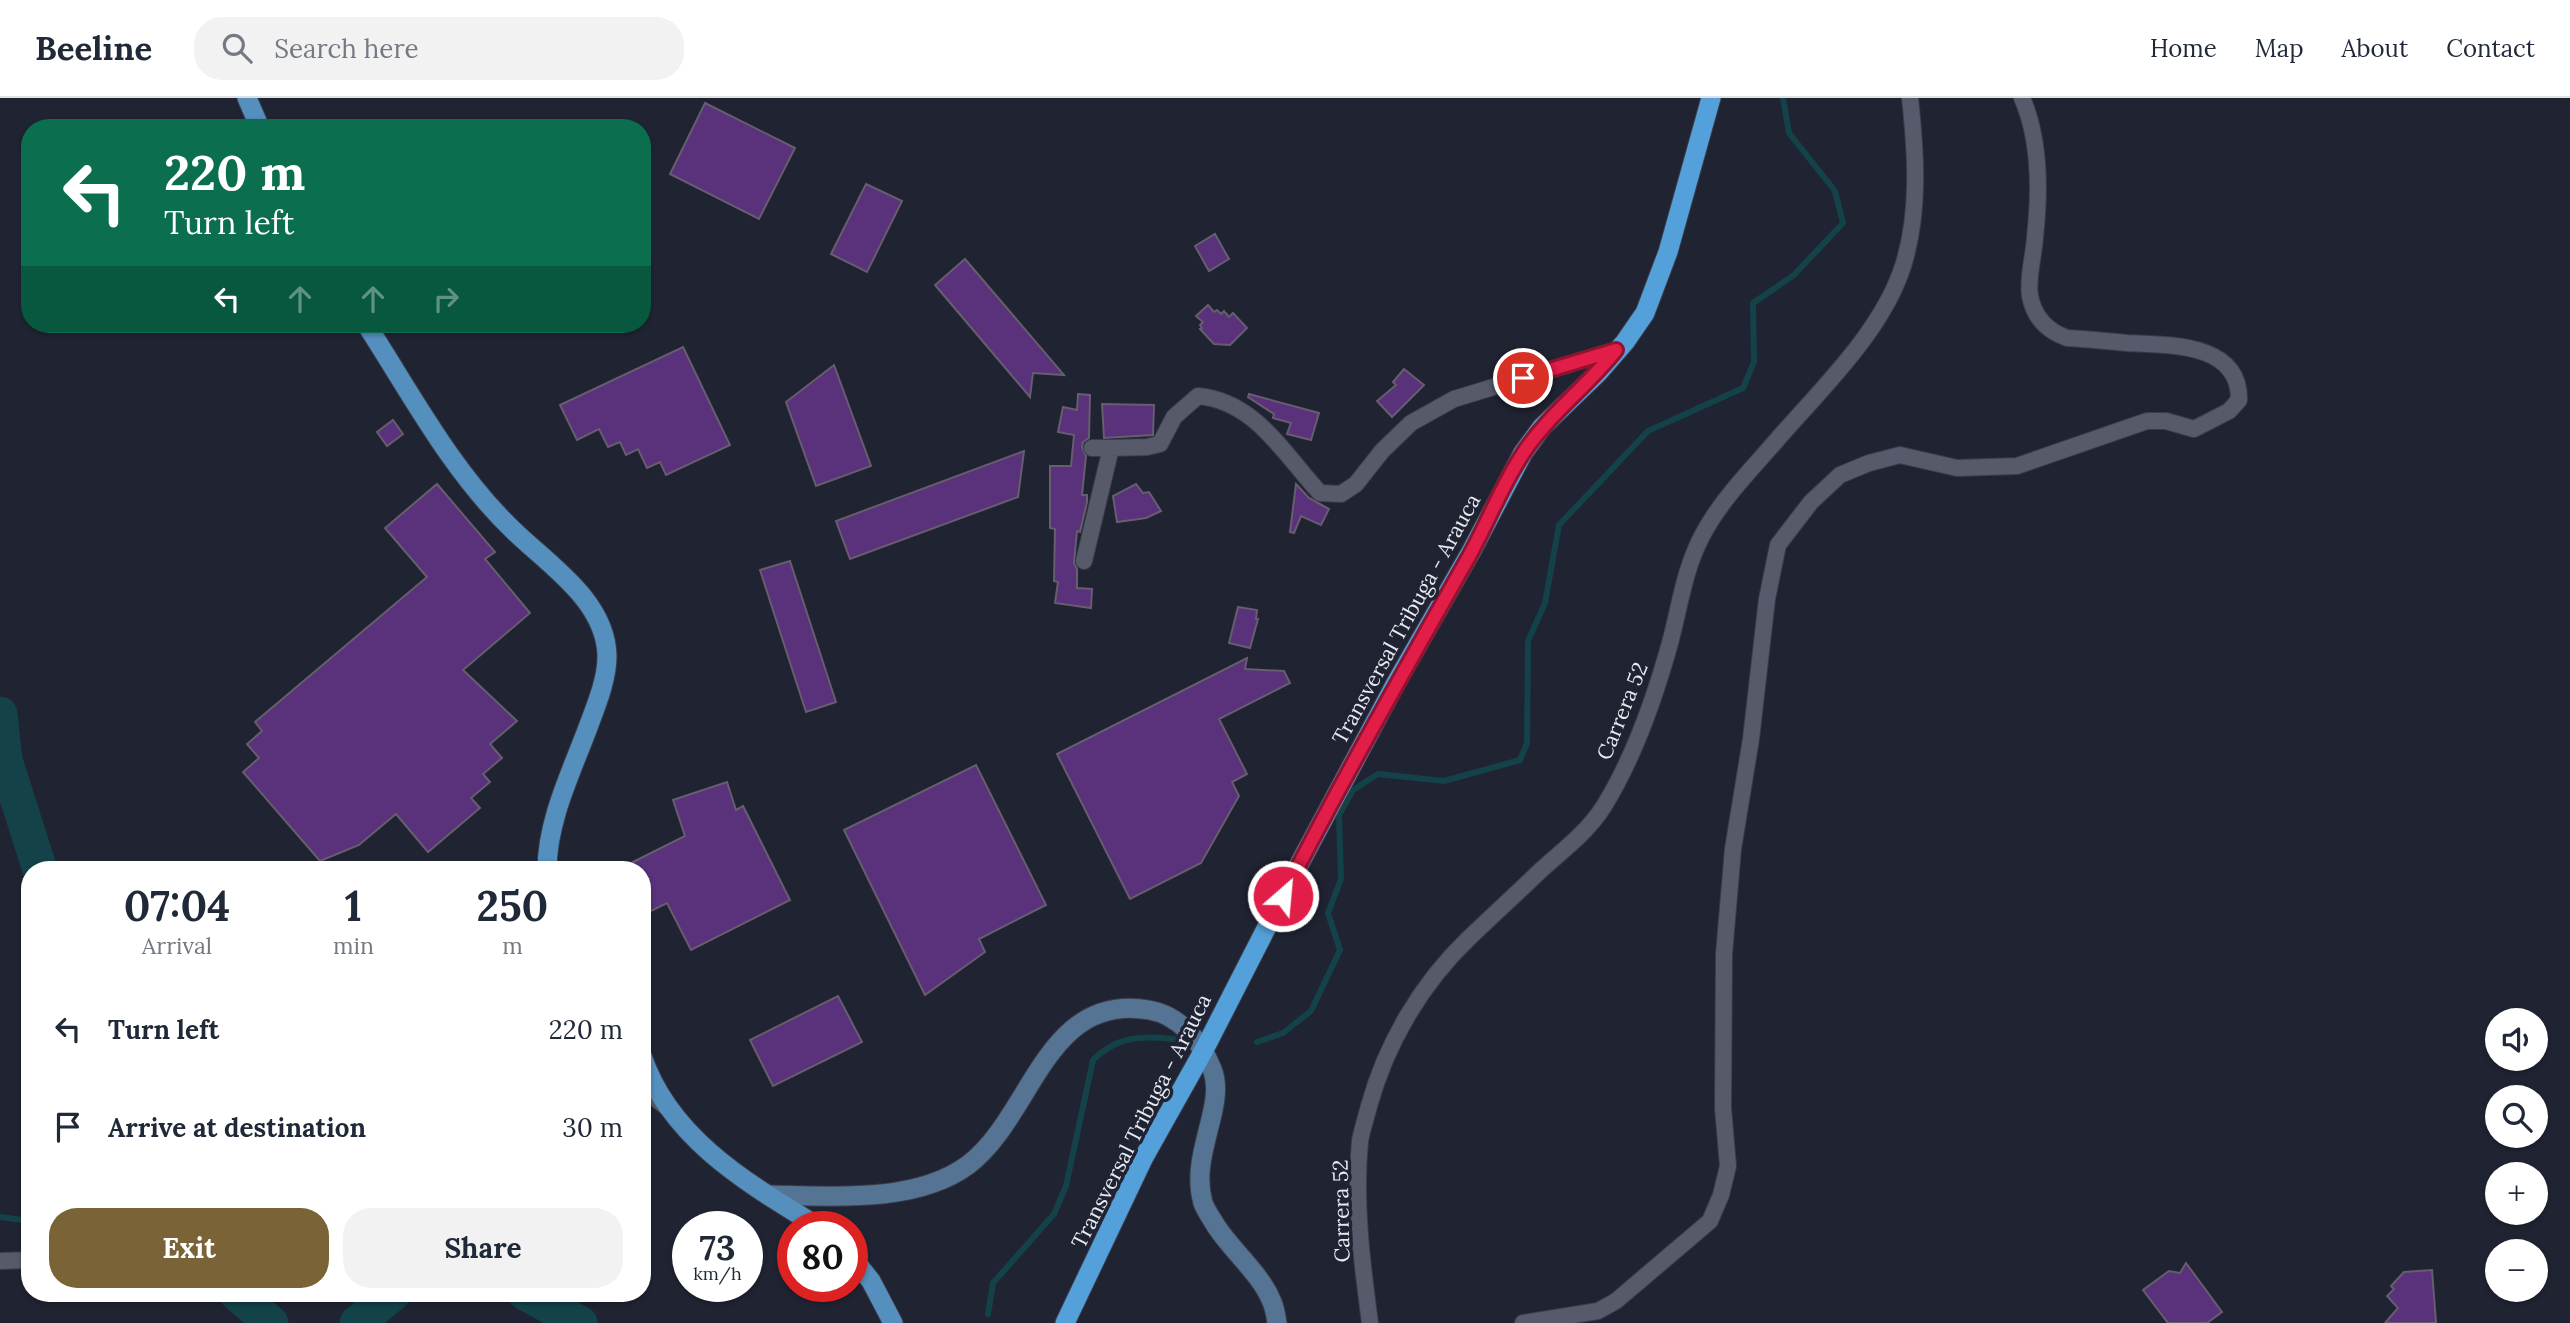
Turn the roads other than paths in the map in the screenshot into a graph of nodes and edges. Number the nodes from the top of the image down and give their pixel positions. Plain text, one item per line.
1 (247, 98) edge
2 (1711, 98) edge
3 (1910, 98) edge
4 (2022, 98) edge
5 (256, 119) edge
6 (372, 333) edge
7 (1616, 350) junction
8 (1092, 448) dead end
9 (1111, 448) junction
10 (1084, 561) dead end
11 (548, 861) edge
12 (1204, 1049) junction
13 (651, 1077) edge
14 (651, 1095) edge
15 (670, 1110) junction
16 (768, 1195) junction
17 (794, 1211) edge
18 (21, 1260) edge
19 (0, 1261) edge
20 (868, 1277) edge
21 (893, 1323) edge
22 (1065, 1323) edge
23 (1277, 1323) edge
24 (1370, 1323) edge
25 (1523, 1323) edge

1 - 5 main road
2 - 7 highway, Transversal Tribuga - Arauca
3 - 24 street, Carrera 52
4 - 25 street
6 - 11 main road
7 - 9 street
7 - 12 highway, Transversal Tribuga - Arauca
8 - 9 street
9 - 10 street
12 - 16 main road
12 - 22 highway, Transversal Tribuga - Arauca
12 - 23 main road
13 - 15 main road
14 - 15 street
15 - 16 main road
16 - 17 main road
18 - 19 street
20 - 21 main road

